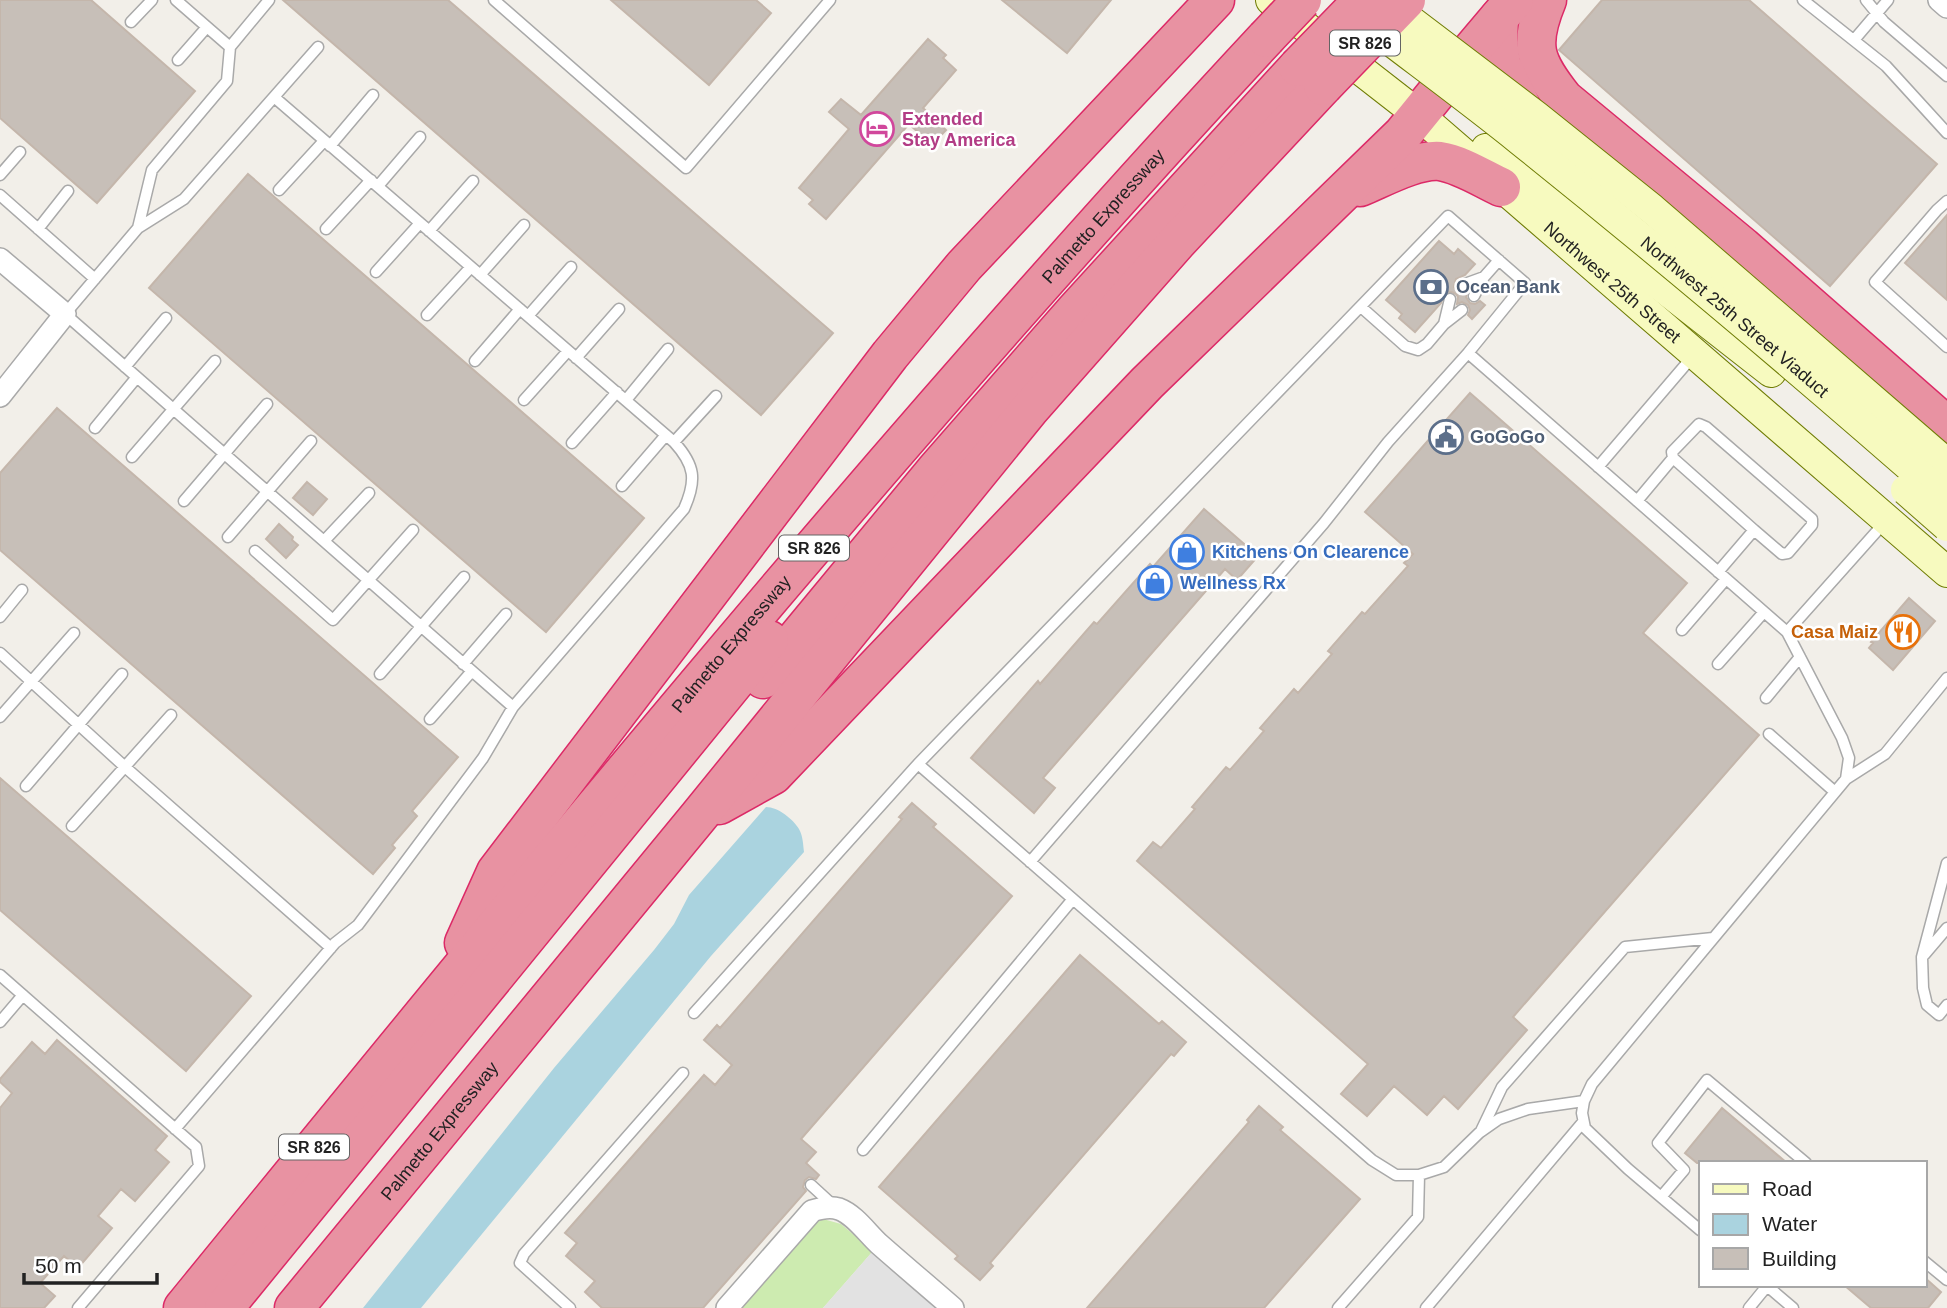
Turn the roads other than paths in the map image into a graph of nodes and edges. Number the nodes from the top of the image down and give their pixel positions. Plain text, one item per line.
1 (152, 0) edge
2 (269, 0) edge
3 (494, 0) edge
4 (830, 0) edge
5 (1271, 0) edge
6 (1302, 0) edge
7 (1337, 0) edge
8 (1363, 0) edge
9 (1376, 0) edge
10 (1383, 0) edge
11 (1406, 0) edge
12 (1547, 0) edge
13 (1803, 0) edge
14 (1866, 0) edge
15 (1888, 0) edge
16 (1939, 0) edge
17 (183, 2) edge
18 (1947, 7) edge
19 (1200, 9) edge
20 (1507, 9) edge
21 (1877, 12) junction
22 (131, 22) dead end
23 (207, 27) junction
24 (1854, 40) junction
25 (230, 47) junction
26 (318, 47) dead end
27 (178, 60) dead end
28 (1293, 61) junction
29 (1459, 65) junction
30 (1947, 76) edge
31 (373, 95) dead end
32 (274, 97) junction
33 (1420, 116) junction
34 (1528, 126) junction
35 (1947, 133) edge
36 (420, 137) dead end
37 (327, 143) junction
38 (20, 152) dead end
39 (0, 175) edge
40 (473, 181) dead end
41 (374, 183) junction
42 (1501, 187) junction
43 (279, 190) dead end
44 (68, 191) dead end
45 (1342, 194) junction
46 (0, 195) edge
47 (1947, 201) edge
48 (524, 225) dead end
49 (425, 227) junction
50 (138, 228) junction
51 (38, 229) junction
52 (326, 229) dead end
53 (0, 260) edge
54 (1499, 260) junction
55 (471, 267) junction
56 (571, 267) dead end
57 (376, 272) dead end
58 (480, 275) junction
59 (1484, 277) junction
60 (95, 279) junction
61 (1360, 307) junction
62 (1459, 307) dead end
63 (619, 309) dead end
64 (524, 312) junction
65 (65, 314) junction
66 (427, 315) dead end
67 (166, 318) dead end
68 (1947, 347) edge
69 (668, 349) dead end
70 (1468, 353) junction
71 (572, 354) junction
72 (1695, 354) junction
73 (215, 361) dead end
74 (475, 361) dead end
75 (125, 368) junction
76 (137, 377) junction
77 (617, 392) junction
78 (0, 396) edge
79 (716, 396) dead end
80 (524, 400) dead end
81 (626, 400) junction
82 (267, 404) dead end
83 (173, 410) junction
84 (1947, 426) edge
85 (95, 428) dead end
86 (670, 438) junction
87 (311, 441) dead end
88 (572, 443) dead end
89 (224, 454) junction
90 (132, 457) dead end
91 (1673, 458) junction
92 (1943, 464) edge
93 (1598, 467) junction
94 (622, 486) dead end
95 (268, 492) junction
96 (369, 493) dead end
97 (1947, 499) edge
98 (1637, 500) junction
99 (184, 501) dead end
100 (1887, 519) junction
101 (1947, 526) edge
102 (413, 530) dead end
103 (1754, 530) junction
104 (228, 537) dead end
105 (324, 541) junction
106 (256, 551) dead end
107 (1947, 572) edge
108 (1722, 576) junction
109 (464, 577) dead end
110 (369, 580) junction
111 (22, 590) dead end
112 (1764, 612) junction
113 (506, 614) dead end
114 (0, 617) edge
115 (422, 627) junction
116 (1682, 630) dead end
117 (1787, 632) junction
118 (74, 633) dead end
119 (0, 653) edge
120 (1800, 657) junction
121 (1718, 664) dead end
122 (467, 667) junction
123 (122, 674) dead end
124 (380, 674) dead end
125 (1947, 678) edge
126 (31, 681) junction
127 (1766, 698) dead end
128 (513, 707) junction
129 (171, 715) dead end
130 (0, 717) edge
131 (430, 719) dead end
132 (78, 723) junction
133 (1769, 734) dead end
134 (918, 764) junction
135 (125, 767) junction
136 (1846, 779) junction
137 (26, 786) dead end
138 (1835, 792) junction
139 (699, 816) junction
140 (72, 826) dead end
141 (1030, 862) junction
142 (1947, 863) edge
143 (1073, 899) junction
144 (1947, 928) edge
145 (1713, 937) junction
146 (331, 948) junction
147 (1922, 957) junction
148 (0, 975) edge
149 (445, 987) junction
150 (23, 995) junction
151 (1947, 1005) edge
152 (694, 1013) dead end
153 (0, 1022) edge
154 (683, 1073) dead end
155 (1584, 1101) junction
156 (1583, 1122) junction
157 (175, 1129) junction
158 (1479, 1133) junction
159 (863, 1150) dead end
160 (1804, 1161) edge
161 (1419, 1175) junction
162 (811, 1185) dead end
163 (1661, 1197) junction
164 (837, 1209) junction
165 (1699, 1229) edge
166 (1926, 1263) edge
167 (1947, 1280) edge
168 (1766, 1287) edge
169 (1768, 1287) edge
170 (78, 1308) edge
171 (183, 1308) edge
172 (225, 1308) edge
173 (252, 1308) edge
174 (294, 1308) edge
175 (570, 1308) edge
176 (727, 1308) edge
177 (953, 1308) edge
178 (1338, 1308) edge
179 (1426, 1308) edge
180 (1749, 1308) edge
181 (1793, 1308) edge

1 - 22 lane
2 - 25 lane
3 - 4 lane
5 - 33 main road, Northwest 25th Street
6 - 28 highway, Palmetto Expressway / SR 826, bridge
7 - 28 highway
7 - 34 main road, bridge
8 - 28 highway, bridge
9 - 29 main road
10 - 34 main road, bridge
11 - 28 highway, Palmetto Expressway / SR 826, bridge
12 - 84 highway
13 - 24 lane
14 - 21 lane
15 - 21 lane
16 - 18 street
17 - 23 lane
19 - 149 highway
20 - 29 highway
20 - 34 highway
21 - 24 lane
21 - 30 lane
23 - 25 lane
23 - 27 lane
24 - 35 lane
25 - 50 lane
26 - 32 lane
28 - 139 highway, Palmetto Expressway / SR 826
28 - 149 highway, Palmetto Expressway / SR 826
28 - 172 highway
28 - 173 highway
29 - 33 highway
29 - 34 main road
31 - 37 lane
32 - 37 lane
32 - 50 lane
33 - 42 main road, Northwest 25th Street
33 - 45 highway
33 - 101 main road, bridge
34 - 92 main road, Northwest 25th Street Viaduct, bridge
34 - 97 main road, Northwest 25th Street Viaduct, bridge
36 - 41 lane
37 - 41 lane
37 - 43 lane
38 - 39 lane
40 - 49 lane
41 - 49 lane
41 - 52 lane
42 - 45 highway
42 - 72 main road, Northwest 25th Street
44 - 51 lane
45 - 139 highway
46 - 51 lane
47 - 68 lane
48 - 58 lane
49 - 55 lane
49 - 57 lane
50 - 60 lane
51 - 60 lane
53 - 65 street
54 - 59 lane
54 - 61 lane
54 - 70 lane
55 - 58 lane
55 - 66 lane
56 - 64 lane
58 - 64 lane
59 - 59 lane
60 - 65 lane
61 - 62 lane
61 - 134 lane
63 - 71 lane
64 - 71 lane
64 - 74 lane
65 - 75 lane
65 - 78 street
67 - 75 lane
69 - 81 lane
70 - 93 lane
70 - 141 lane
71 - 77 lane
71 - 80 lane
72 - 93 lane
72 - 100 main road, Northwest 25th Street
73 - 83 lane
75 - 76 lane
76 - 83 lane
76 - 85 lane
77 - 81 lane
77 - 88 lane
79 - 86 lane
81 - 86 lane
82 - 89 lane
83 - 89 lane
83 - 90 lane
86 - 94 lane
86 - 128 lane
87 - 95 lane
89 - 95 lane
89 - 99 lane
91 - 98 lane
91 - 103 lane
91 - 103 lane
92 - 100 street
93 - 98 lane
95 - 104 lane
95 - 105 lane
96 - 105 lane
98 - 108 lane
100 - 107 main road, Northwest 25th Street
100 - 117 lane
102 - 110 lane
103 - 108 lane
105 - 110 lane
106 - 110 lane
108 - 112 lane
108 - 116 lane
109 - 115 lane
110 - 115 lane
111 - 114 lane
112 - 117 lane
112 - 121 lane
113 - 122 lane
115 - 122 lane
115 - 124 lane
117 - 120 lane
118 - 126 lane
119 - 126 lane
120 - 127 lane
120 - 136 lane
122 - 128 lane
122 - 131 lane
123 - 132 lane
125 - 136 lane
126 - 130 lane
126 - 132 lane
128 - 146 lane
129 - 135 lane
132 - 135 lane
132 - 137 lane
133 - 138 lane
134 - 141 lane
134 - 152 lane
135 - 140 lane
135 - 146 lane
136 - 138 lane
138 - 145 lane
139 - 174 highway, Palmetto Expressway / SR 826
141 - 143 lane
142 - 147 lane
143 - 159 lane
143 - 161 lane
144 - 147 lane
145 - 155 lane
145 - 158 lane
146 - 157 lane
147 - 151 lane
148 - 150 lane
149 - 171 highway, Palmetto Expressway / SR 826
150 - 153 lane
150 - 157 lane
154 - 175 lane
155 - 156 lane
155 - 158 lane
156 - 163 lane
156 - 179 lane
157 - 170 lane
158 - 161 lane
160 - 163 lane
161 - 178 lane
162 - 164 lane
163 - 165 lane
164 - 176 street
164 - 177 street
166 - 167 lane
168 - 180 lane
169 - 181 lane

